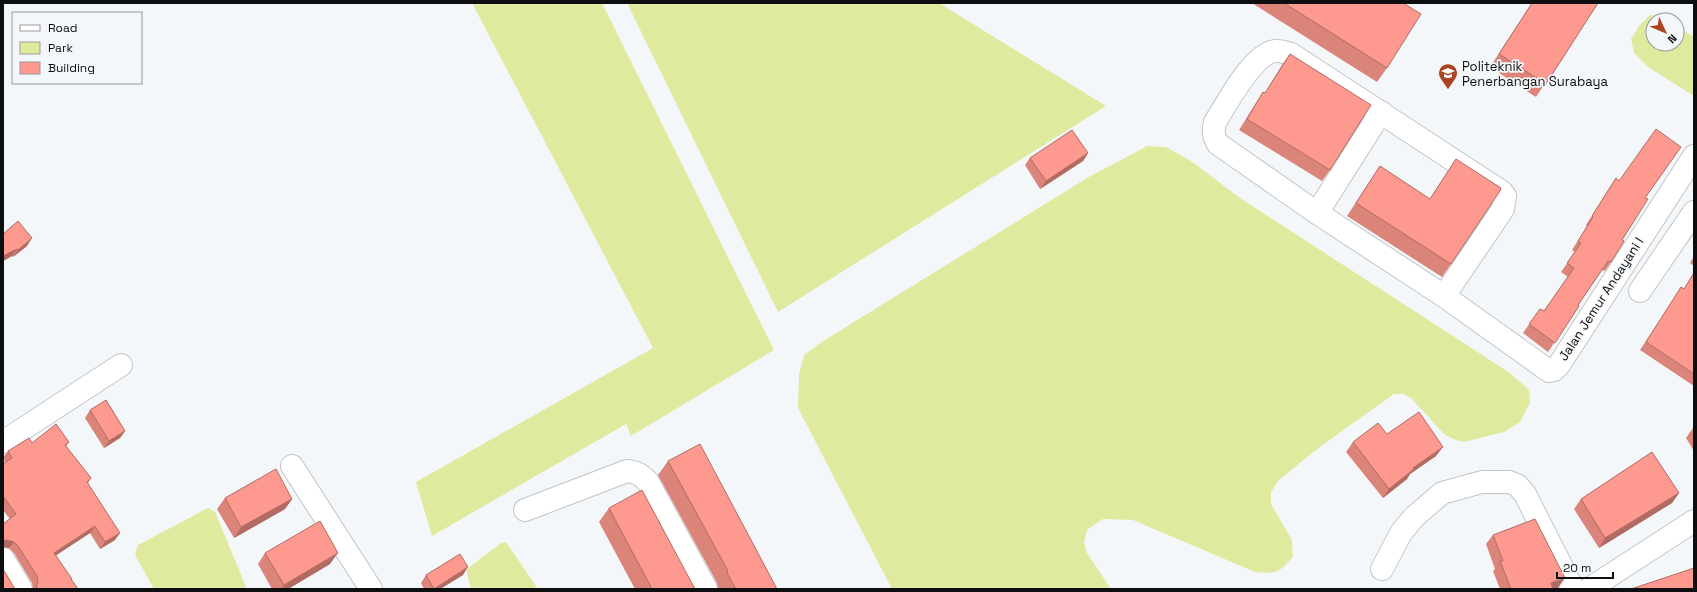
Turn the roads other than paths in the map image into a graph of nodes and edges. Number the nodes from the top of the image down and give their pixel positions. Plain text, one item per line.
1 (1381, 112) junction
2 (1694, 156) edge
3 (1694, 212) edge
4 (1317, 213) junction
5 (1640, 291) dead end
6 (1444, 296) junction
7 (121, 365) dead end
8 (3, 442) edge
9 (292, 466) dead end
10 (525, 510) dead end
11 (1694, 521) edge
12 (3, 559) edge
13 (1382, 569) dead end
14 (20, 589) edge
15 (371, 589) edge
16 (706, 589) edge
17 (1573, 589) edge
18 (1589, 589) edge

1 - 4 street
1 - 4 street, Jalan Jemur Andayani I
1 - 6 street, Jalan Jemur Andayani I
2 - 6 street, Jalan Jemur Andayani I
3 - 5 street
4 - 6 street, Jalan Jemur Andayani I
7 - 8 street
9 - 15 street
10 - 16 street
11 - 18 street
12 - 14 street
13 - 17 street

